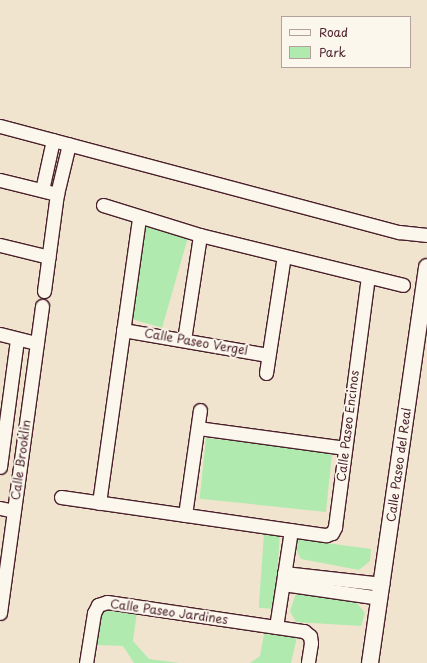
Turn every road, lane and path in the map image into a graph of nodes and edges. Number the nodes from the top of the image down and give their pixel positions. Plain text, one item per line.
1 (0, 126) edge
2 (54, 140) junction
3 (69, 144) junction
4 (0, 180) edge
5 (42, 190) junction
6 (57, 194) junction
7 (103, 205) dead end
8 (139, 217) junction
9 (200, 235) junction
10 (427, 235) edge
11 (0, 245) edge
12 (284, 256) junction
13 (49, 257) junction
14 (427, 267) edge
15 (368, 278) junction
16 (403, 285) dead end
17 (44, 291) dead end
18 (42, 306) dead end
19 (123, 330) junction
20 (0, 334) edge
21 (17, 338) junction
22 (184, 340) junction
23 (37, 343) junction
24 (268, 355) junction
25 (266, 373) dead end
26 (200, 410) dead end
27 (3, 425) edge
28 (198, 428) junction
29 (26, 430) junction
30 (345, 448) junction
31 (0, 467) edge
32 (61, 497) dead end
33 (99, 503) junction
34 (0, 508) edge
35 (14, 511) junction
36 (185, 515) junction
37 (291, 530) junction
38 (284, 578) junction
39 (381, 591) junction
40 (1, 594) edge
41 (0, 614) edge
42 (276, 627) junction
43 (86, 663) edge
44 (308, 663) edge
45 (370, 663) edge

1 - 2 street
2 - 3 street
2 - 5 street
3 - 6 street
3 - 10 street
4 - 5 street
5 - 6 street
6 - 13 street
7 - 8 street
8 - 9 street
8 - 19 street
9 - 12 street
9 - 22 street
11 - 13 street
12 - 15 street
12 - 24 street
13 - 17 street
14 - 39 street, Calle Paseo del Real
15 - 16 street
15 - 30 street, Calle Paseo Encinos
18 - 23 street, Calle Brooklin
19 - 22 street, Calle Paseo Vergel
19 - 33 street
20 - 21 street
21 - 23 street
21 - 27 street, Calle Brooklin
22 - 24 street, Calle Paseo Vergel
23 - 29 street, Calle Brooklin
24 - 25 street
26 - 28 street
27 - 29 street
27 - 31 street, Calle Brooklin
28 - 30 street
28 - 36 street
29 - 35 street, Calle Brooklin
30 - 37 street, Calle Paseo Encinos
32 - 33 street, Calle Paseo Encinos
33 - 36 street, Calle Paseo Encinos
34 - 35 street
35 - 40 street, Calle Brooklin
36 - 37 street, Calle Paseo Encinos
37 - 38 street
38 - 39 street
38 - 42 street
39 - 45 street, Calle Paseo del Real
40 - 41 street, Calle Brooklin
42 - 43 street, Calle Paseo Jardines
42 - 44 street, Calle Paseo Jardines

